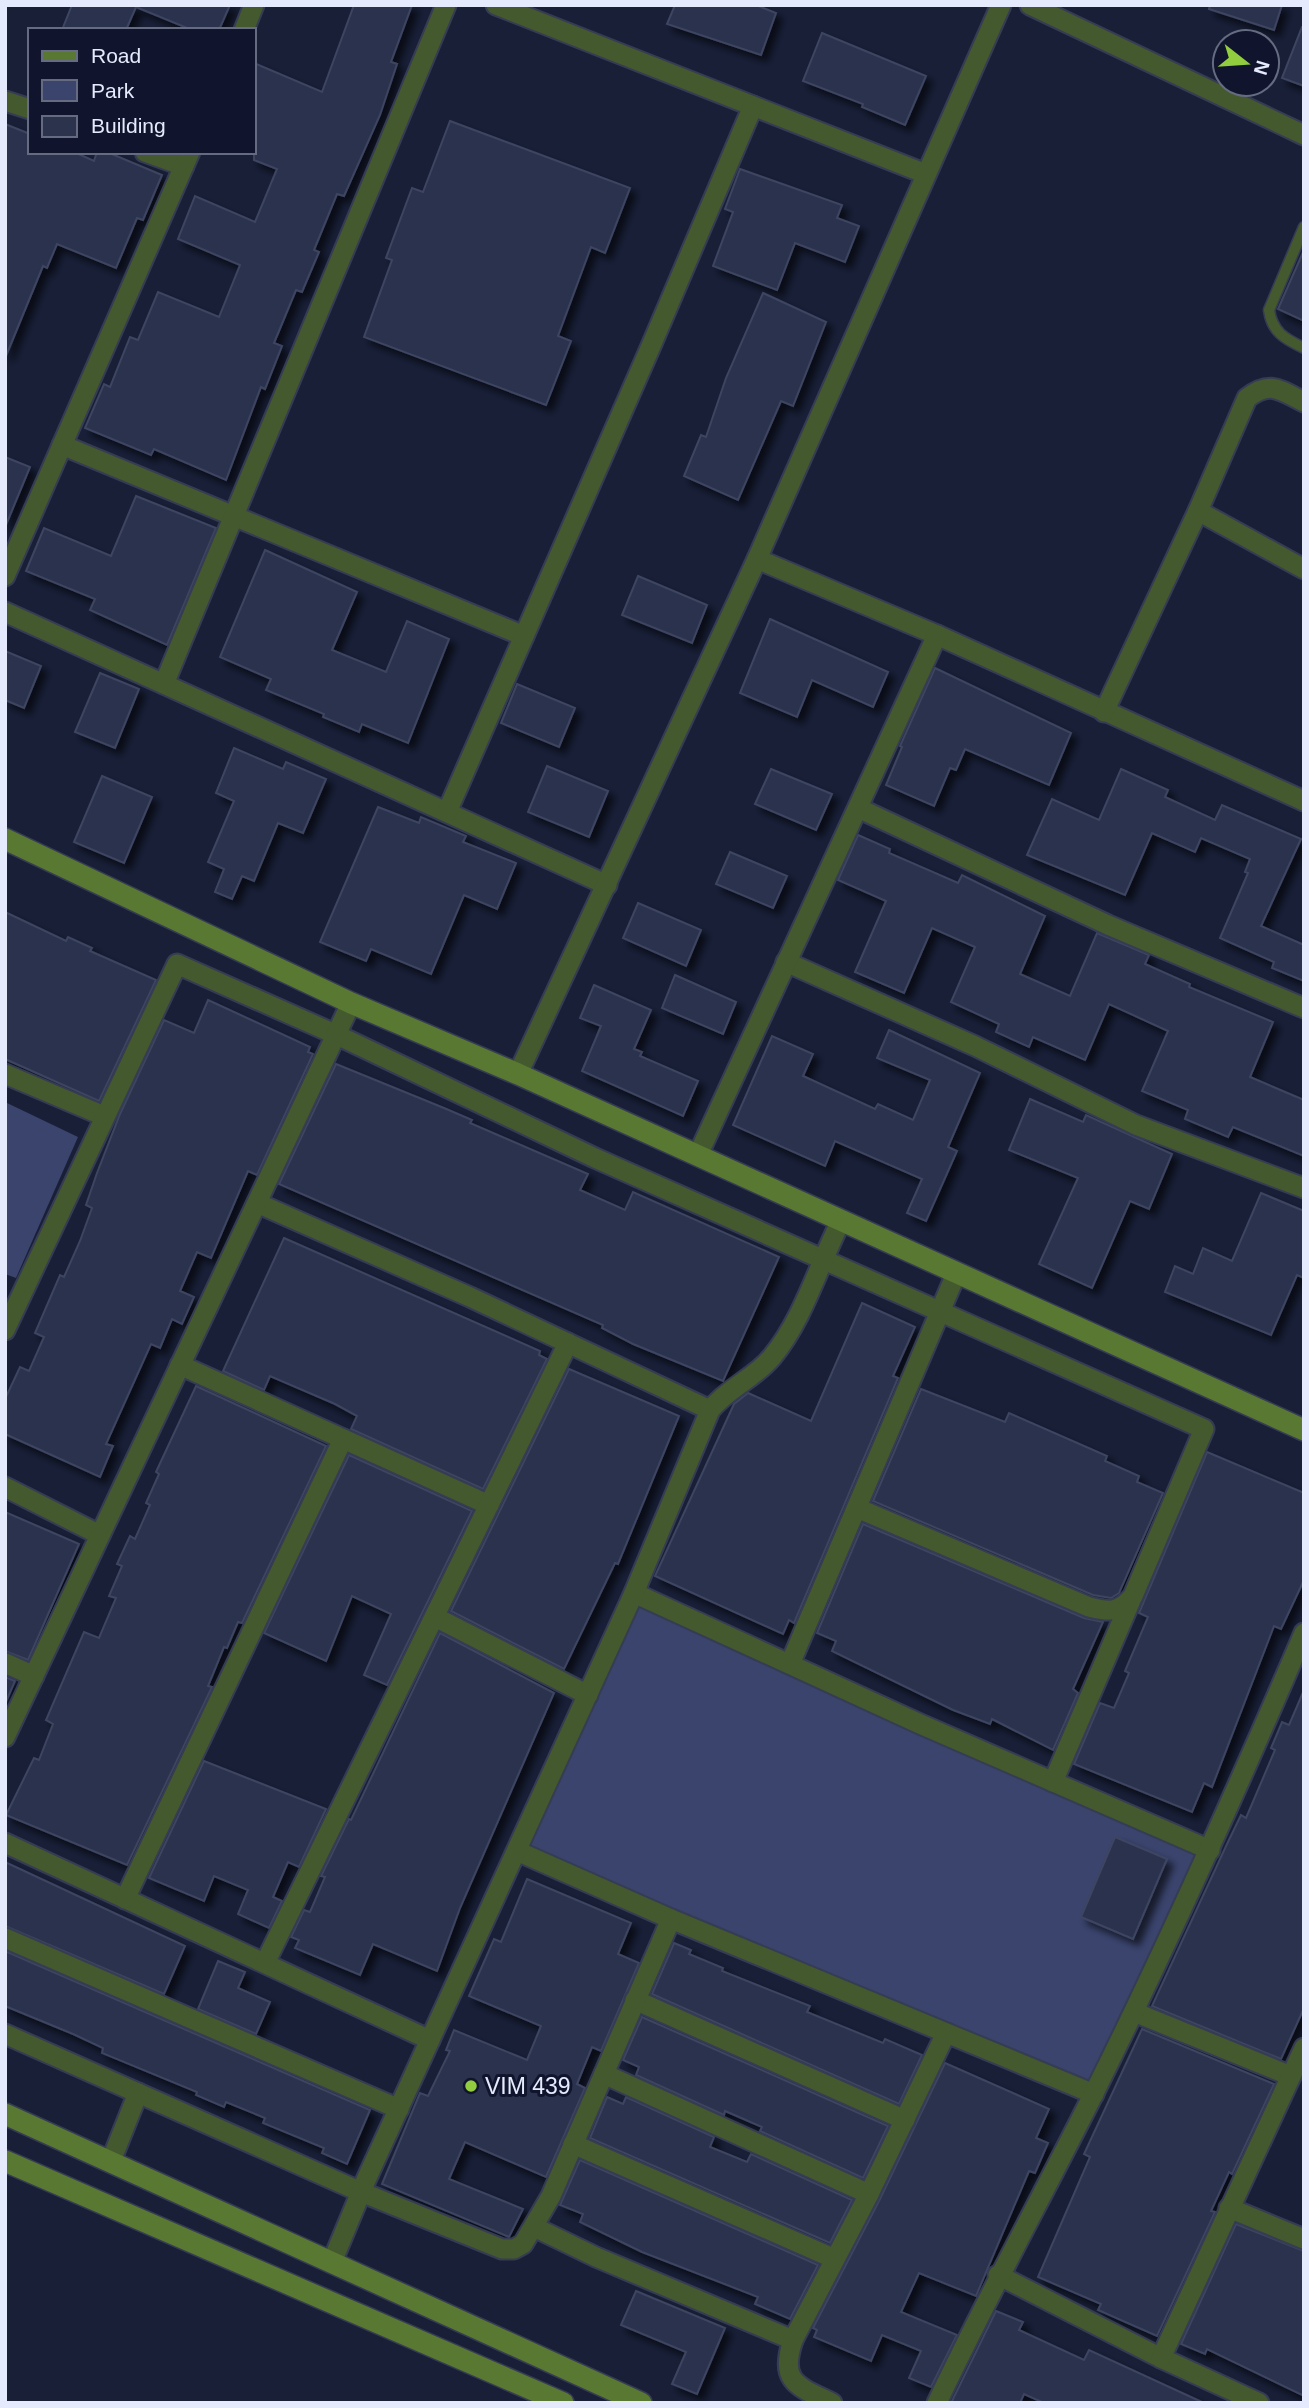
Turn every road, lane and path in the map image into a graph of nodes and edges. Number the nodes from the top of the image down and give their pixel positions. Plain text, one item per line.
1 (254, 5) edge
2 (446, 5) edge
3 (496, 5) edge
4 (1001, 5) edge
5 (1030, 5) edge
6 (245, 28) edge
7 (5, 101) edge
8 (753, 106) junction
9 (28, 108) edge
10 (1304, 135) edge
11 (157, 154) edge
12 (187, 159) edge
13 (926, 174) junction
14 (1304, 227) edge
15 (1304, 348) edge
16 (1304, 402) edge
17 (62, 445) junction
18 (1198, 511) junction
19 (234, 516) junction
20 (757, 559) junction
21 (1304, 569) edge
22 (5, 576) edge
23 (5, 612) edge
24 (937, 635) junction
25 (524, 636) junction
26 (164, 684) junction
27 (1104, 712) junction
28 (1304, 801) edge
29 (859, 808) junction
30 (447, 812) junction
31 (7, 844) edge
32 (607, 885) junction
33 (786, 962) junction
34 (351, 1003) junction
35 (1304, 1008) edge
36 (337, 1035) junction
37 (5, 1074) edge
38 (518, 1074) junction
39 (104, 1116) junction
40 (698, 1155) junction
41 (1304, 1188) edge
42 (257, 1203) junction
43 (841, 1221) junction
44 (821, 1260) junction
45 (956, 1274) junction
46 (13, 1293) edge
47 (940, 1313) junction
48 (5, 1330) edge
49 (568, 1343) junction
50 (180, 1365) junction
51 (710, 1410) junction
52 (1304, 1430) edge
53 (344, 1439) junction
54 (5, 1487) edge
55 (489, 1505) junction
56 (857, 1508) junction
57 (100, 1535) junction
58 (634, 1593) junction
59 (1133, 1596) junction
60 (435, 1617) junction
61 (1304, 1633) edge
62 (1298, 1660) edge
63 (5, 1663) edge
64 (790, 1664) junction
65 (34, 1675) junction
66 (588, 1695) junction
67 (5, 1737) edge
68 (1053, 1782) junction
69 (5, 1843) edge
70 (1210, 1850) junction
71 (517, 1851) junction
72 (125, 1899) junction
73 (671, 1919) junction
74 (5, 1938) edge
75 (265, 1963) junction
76 (635, 2000) junction
77 (1134, 2012) junction
78 (946, 2033) junction
79 (5, 2034) edge
80 (430, 2040) junction
81 (1304, 2048) edge
82 (604, 2074) junction
83 (1291, 2076) junction
84 (138, 2093) junction
85 (1094, 2094) junction
86 (398, 2109) junction
87 (5, 2114) edge
88 (905, 2120) junction
89 (573, 2144) junction
90 (5, 2161) edge
91 (111, 2161) junction
92 (360, 2192) junction
93 (869, 2194) junction
94 (1229, 2207) junction
95 (534, 2227) junction
96 (262, 2230) junction
97 (1304, 2239) edge
98 (835, 2259) junction
99 (332, 2262) junction
100 (246, 2265) junction
101 (998, 2275) junction
102 (793, 2340) junction
103 (1160, 2358) junction
104 (633, 2401) edge
105 (563, 2403) edge
106 (832, 2403) edge
107 (937, 2403) edge
108 (1259, 2403) edge

1 - 6 street
2 - 19 street
3 - 8 street
4 - 13 street
5 - 10 street
7 - 9 street
8 - 13 street
8 - 25 street
11 - 12 street
12 - 17 street
13 - 20 street
14 - 15 lane
16 - 18 street
17 - 19 street
17 - 22 street
18 - 21 street
18 - 27 street
19 - 25 street
19 - 26 street
20 - 24 street
20 - 32 street
23 - 26 street
24 - 27 street
24 - 29 street
25 - 30 street
26 - 30 street
27 - 28 street
29 - 33 street
29 - 35 street
30 - 32 street
31 - 34 street
32 - 38 street
33 - 40 street
33 - 41 street
34 - 36 street
34 - 38 street
36 - 39 street
36 - 42 street
36 - 44 street
37 - 39 street
38 - 40 street
39 - 46 street
40 - 43 street
42 - 49 street
42 - 50 street
43 - 44 street
43 - 45 street
44 - 47 street
44 - 51 street
45 - 47 street
45 - 52 street
46 - 48 street
47 - 56 street
47 - 59 street
49 - 51 street
49 - 55 street
50 - 53 street
50 - 57 street
51 - 58 street
53 - 55 street
53 - 72 street
54 - 57 street
55 - 60 street
56 - 59 street
56 - 64 street
57 - 65 street
58 - 64 street
58 - 66 street
59 - 68 street
60 - 66 street
60 - 75 street
61 - 62 street
62 - 70 street
63 - 65 street
64 - 68 street
65 - 67 street
66 - 71 street
68 - 70 street
69 - 72 street
70 - 77 street
71 - 73 street
71 - 80 street
72 - 75 street
73 - 76 street
73 - 78 street
74 - 86 street
75 - 80 street
76 - 82 street
76 - 88 street
77 - 83 street
77 - 85 street
78 - 85 street
78 - 88 street
79 - 84 street
80 - 86 street
81 - 83 street
82 - 89 street
82 - 93 street
83 - 94 street
84 - 91 street
84 - 92 street
85 - 101 street
86 - 92 street
87 - 91 street
88 - 93 street
89 - 95 street
89 - 98 street
90 - 100 street
91 - 96 street
92 - 95 street
92 - 99 street
93 - 98 street
94 - 97 street
94 - 103 street
95 - 102 street
96 - 99 street
96 - 100 street
98 - 102 street
99 - 104 street
100 - 105 street
101 - 103 street
101 - 107 street
102 - 106 street
103 - 108 street

